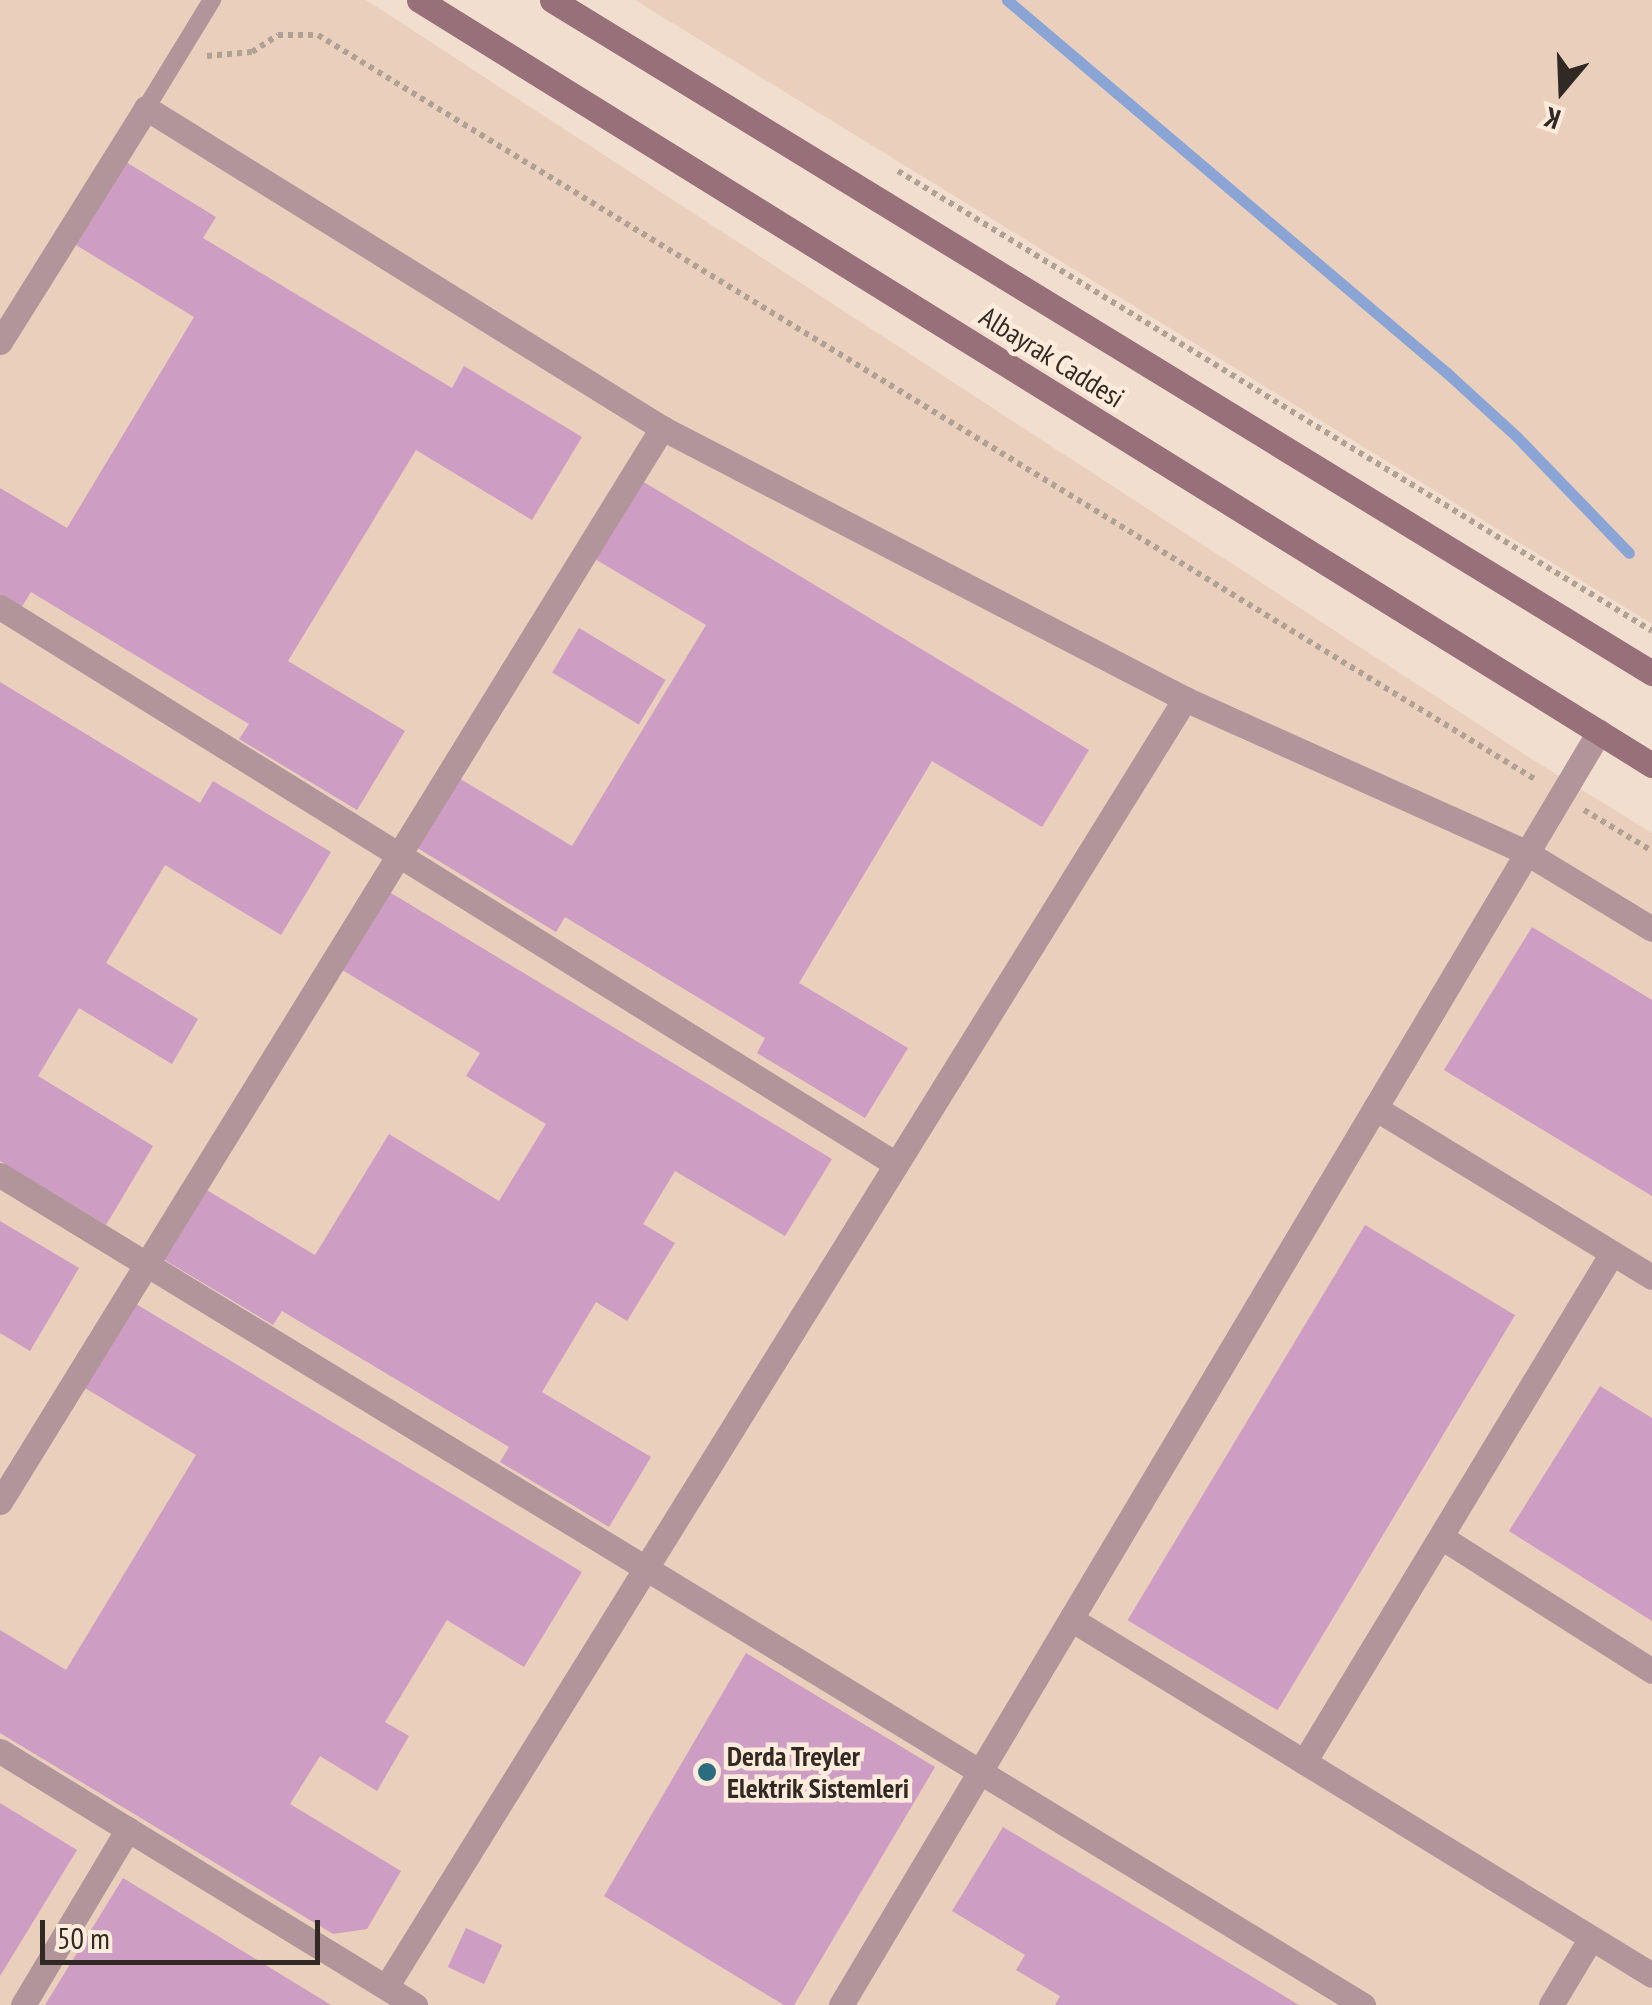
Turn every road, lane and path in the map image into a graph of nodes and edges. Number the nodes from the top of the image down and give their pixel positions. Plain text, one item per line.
1 (212, 0) edge
2 (419, 0) edge
3 (552, 0) edge
4 (176, 59) junction
5 (146, 108) junction
6 (886, 164) dead end
7 (0, 342) edge
8 (662, 428) junction
9 (0, 607) edge
10 (1652, 630) edge
11 (1652, 673) edge
12 (1185, 699) junction
13 (1600, 732) junction
14 (1652, 765) edge
15 (1562, 796) junction
16 (1652, 851) edge
17 (1527, 853) junction
18 (397, 857) junction
19 (1652, 929) edge
20 (1375, 1108) junction
21 (896, 1164) junction
22 (0, 1175) edge
23 (1612, 1252) junction
24 (146, 1264) junction
25 (1652, 1277) edge
26 (0, 1502) edge
27 (1441, 1537) junction
28 (646, 1568) junction
29 (1071, 1619) junction
30 (1652, 1671) edge
31 (0, 1750) edge
32 (1304, 1762) junction
33 (980, 1772) junction
34 (128, 1829) junction
35 (1591, 1938) junction
36 (1652, 1975) edge
37 (386, 1986) junction
38 (23, 2005) edge
39 (415, 2005) edge
40 (841, 2005) edge
41 (1363, 2005) edge
42 (1552, 2005) edge

1 - 4 lane
2 - 13 main road, Albayrak Caddesi
3 - 11 main road
4 - 5 lane
4 - 15 path
5 - 7 street
5 - 8 street
6 - 10 path
8 - 12 street
8 - 18 street
9 - 18 street
12 - 17 street
12 - 21 street
13 - 14 main road, Albayrak Caddesi
13 - 15 street
15 - 16 path
15 - 17 street
17 - 19 street
17 - 20 street
18 - 21 street
18 - 24 street
20 - 23 street
20 - 29 street
21 - 28 street
22 - 24 street
23 - 25 street
23 - 27 street
24 - 26 street
24 - 28 street
27 - 30 street
27 - 32 street
28 - 33 street
28 - 37 street
29 - 32 street
29 - 33 street
31 - 34 street
32 - 35 street
33 - 40 street
33 - 41 street
34 - 37 street
34 - 38 street
35 - 36 street
35 - 42 street
37 - 39 street

